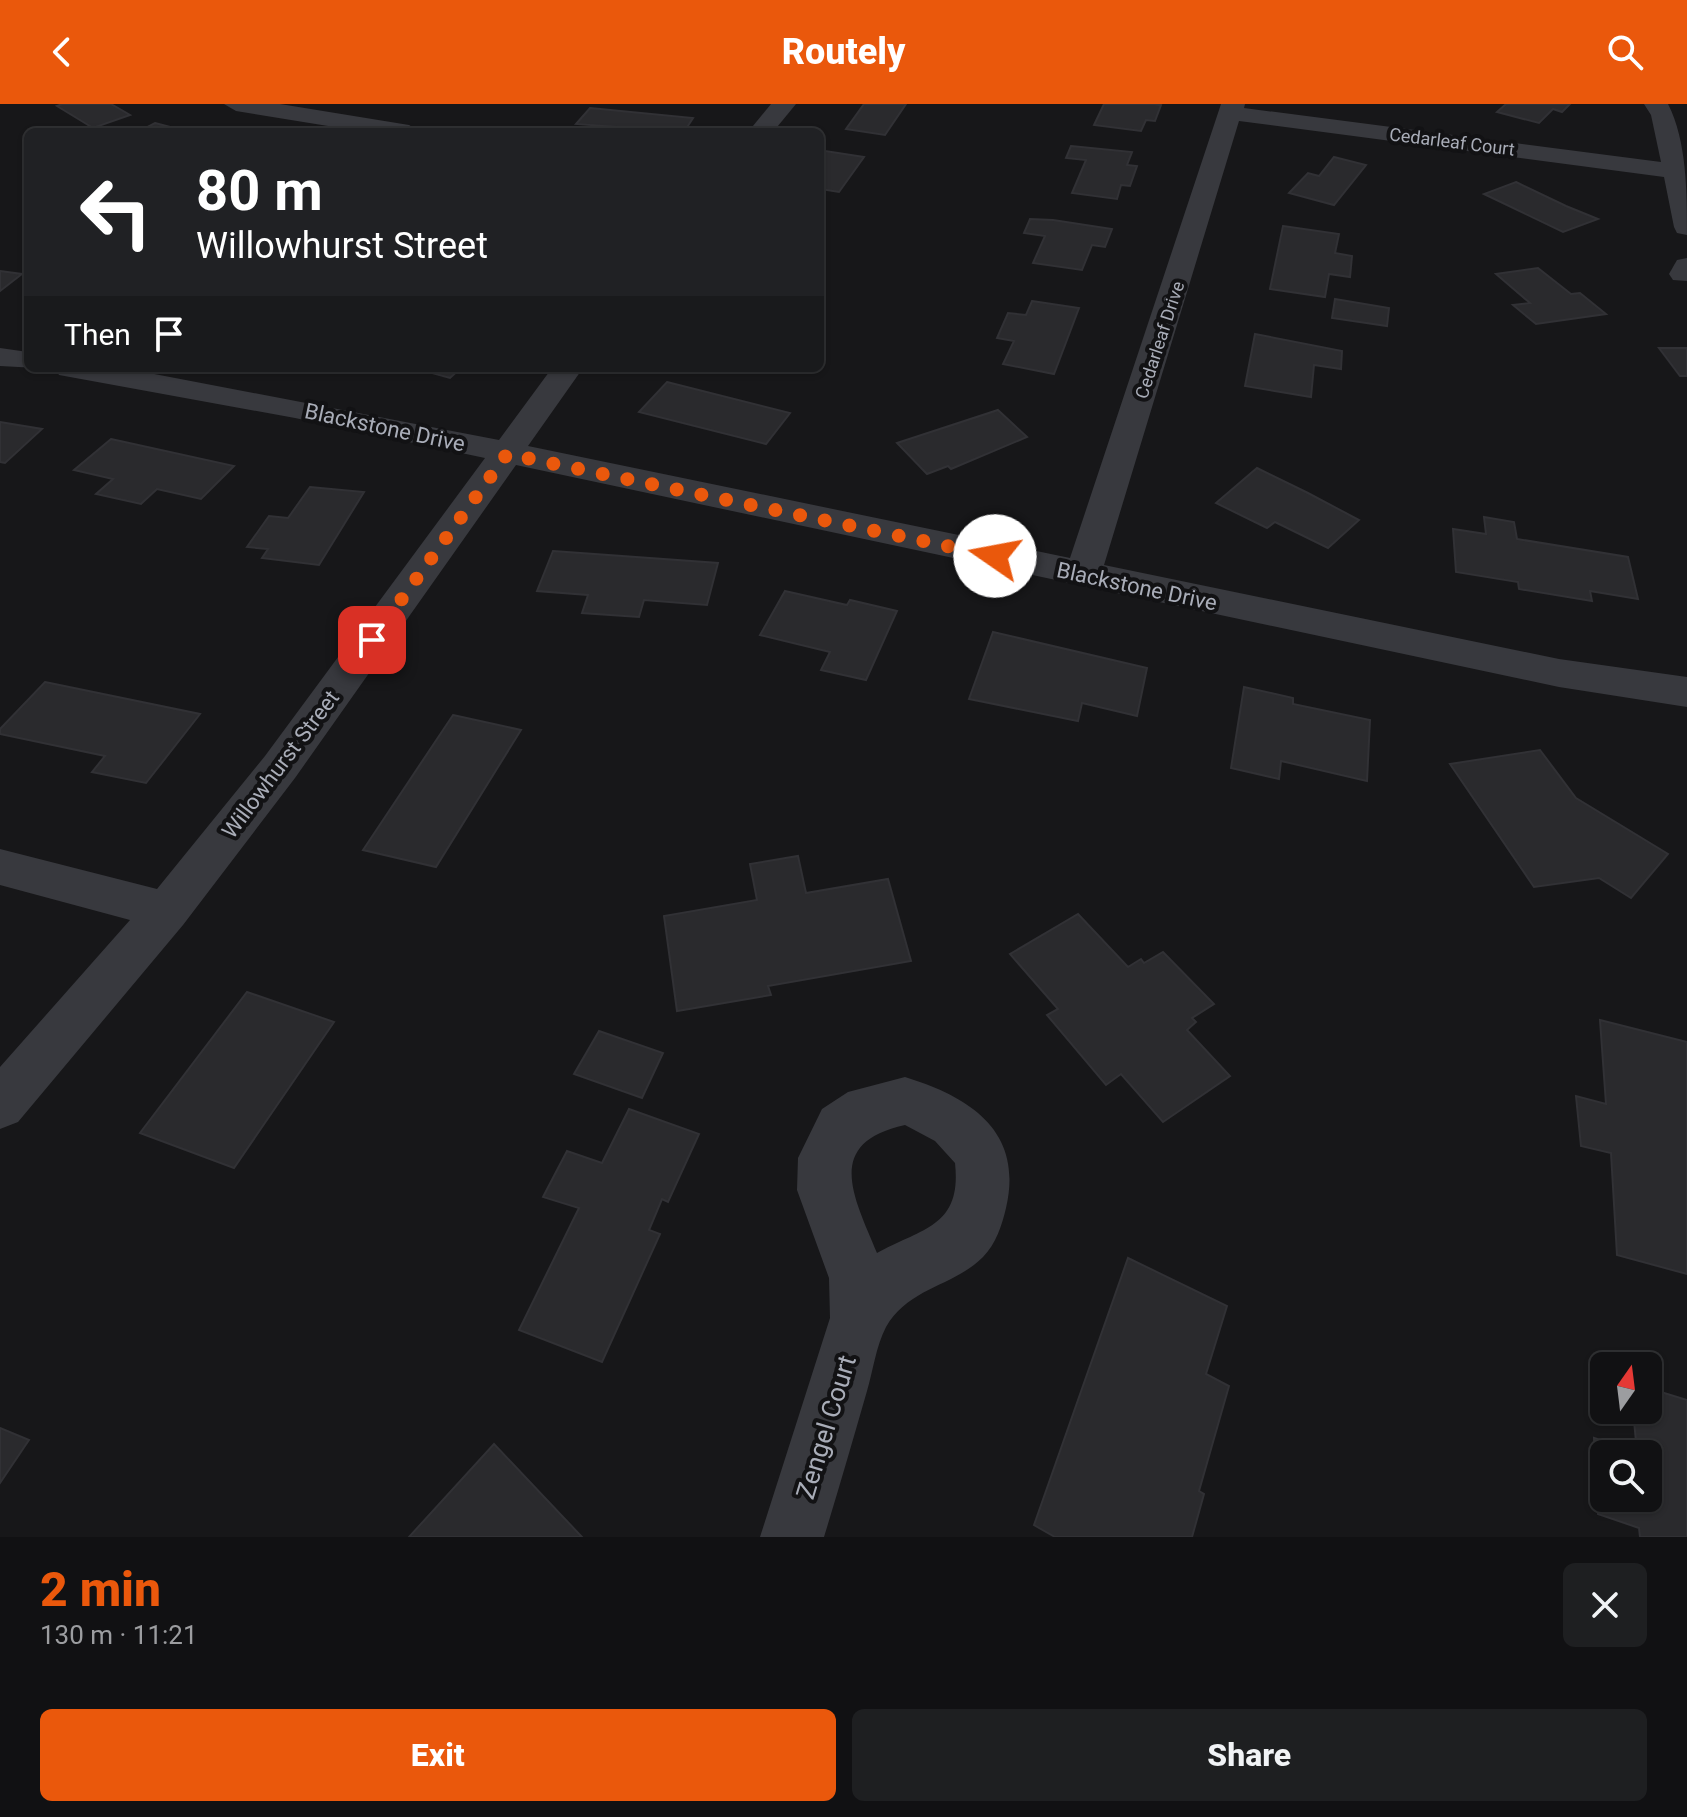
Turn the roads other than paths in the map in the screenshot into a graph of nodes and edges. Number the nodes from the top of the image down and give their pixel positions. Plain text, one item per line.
1 (236, 104) edge
2 (784, 104) edge
3 (1656, 104) edge
4 (306, 109) edge
5 (1232, 109) edge
6 (391, 128) edge
7 (763, 128) edge
8 (1673, 171) junction
9 (1687, 227) edge
10 (0, 357) edge
11 (24, 360) edge
12 (92, 372) edge
13 (565, 372) edge
14 (507, 454) junction
15 (1082, 574) junction
16 (1687, 692) edge
17 (0, 867) edge
18 (167, 911) junction
19 (0, 1105) edge
20 (859, 1318) dead end
21 (792, 1537) edge

1 - 4 street
2 - 7 street
3 - 8 street
4 - 6 street
5 - 8 street, Cedarleaf Court
5 - 15 street, Cedarleaf Drive
8 - 9 street
10 - 11 street
12 - 14 street, Blackstone Drive
13 - 14 street, Willowhurst Street
14 - 15 street, Blackstone Drive
14 - 18 street, Willowhurst Street
15 - 16 street, Blackstone Drive
17 - 18 street
18 - 19 street, Willowhurst Street
20 - 21 street, Zengel Court

